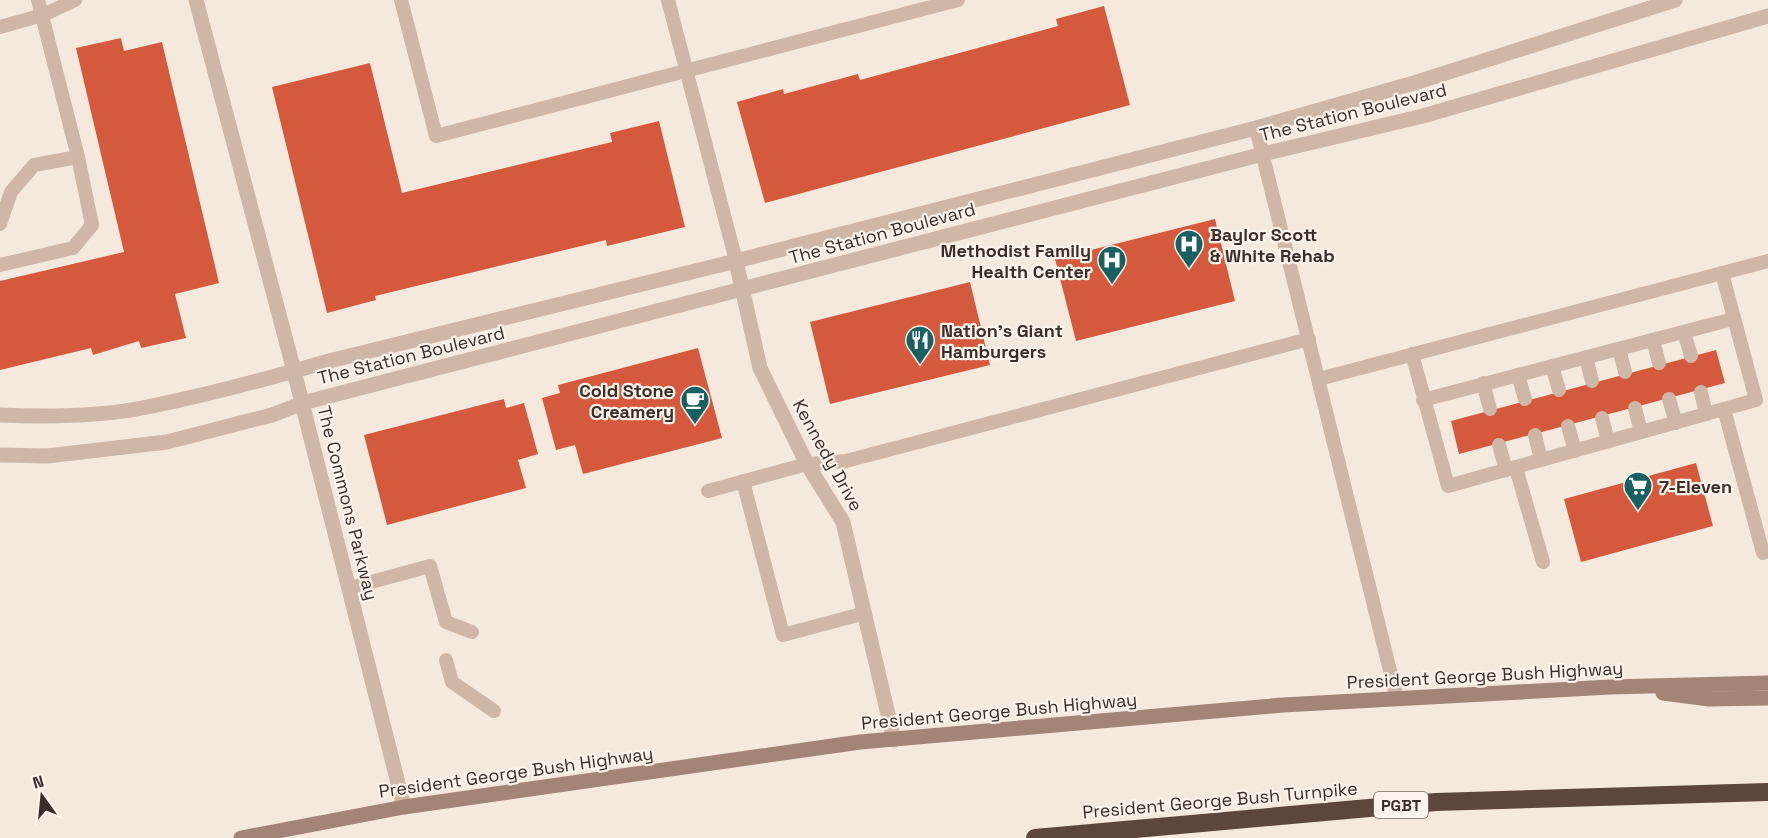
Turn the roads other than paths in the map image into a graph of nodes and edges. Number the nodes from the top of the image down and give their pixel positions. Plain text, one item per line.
1 (38, 0) edge
2 (75, 0) edge
3 (196, 0) edge
4 (401, 0) edge
5 (668, 0) edge
6 (958, 0) edge
7 (1675, 0) edge
8 (43, 15) junction
9 (1768, 16) edge
10 (0, 27) edge
11 (685, 71) junction
12 (1256, 128) junction
13 (1263, 154) junction
14 (78, 157) junction
15 (0, 224) edge
16 (736, 261) junction
17 (1768, 261) edge
18 (0, 265) edge
19 (1722, 273) junction
20 (742, 290) junction
21 (1734, 319) junction
22 (1684, 332) junction
23 (1309, 339) junction
24 (1653, 340) junction
25 (1619, 349) junction
26 (1412, 354) junction
27 (1691, 356) dead end
28 (1586, 357) junction
29 (1659, 363) dead end
30 (1552, 366) junction
31 (294, 371) junction
32 (1625, 372) dead end
33 (1518, 375) junction
34 (1319, 379) junction
35 (1592, 381) dead end
36 (1483, 384) junction
37 (1559, 390) dead end
38 (1701, 392) dead end
39 (1525, 399) dead end
40 (1669, 399) dead end
41 (1423, 400) junction
42 (303, 403) junction
43 (1635, 408) dead end
44 (1490, 409) dead end
45 (1724, 409) junction
46 (1706, 414) junction
47 (0, 415) edge
48 (1602, 418) dead end
49 (1676, 423) junction
50 (1568, 426) dead end
51 (1641, 432) junction
52 (1535, 435) dead end
53 (1608, 441) junction
54 (1499, 445) dead end
55 (1575, 451) junction
56 (0, 455) edge
57 (1541, 460) junction
58 (807, 464) junction
59 (1511, 469) junction
60 (743, 481) junction
61 (708, 491) dead end
62 (1763, 553) dead end
63 (1543, 562) dead end
64 (349, 588) junction
65 (865, 613) junction
66 (472, 632) dead end
67 (446, 660) dead end
68 (1768, 683) edge
69 (1610, 687) junction
70 (1768, 698) edge
71 (1397, 699) junction
72 (494, 711) dead end
73 (894, 740) junction
74 (1768, 792) edge
75 (404, 807) junction
76 (241, 838) edge
77 (1035, 838) edge

1 - 8 lane
2 - 8 lane
3 - 31 street, The Commons Parkway
4 - 11 lane
5 - 11 lane
6 - 11 lane
7 - 12 street, The Station Boulevard
8 - 10 lane
8 - 14 lane
9 - 13 street, The Station Boulevard
11 - 16 lane
12 - 13 lane
12 - 16 street, The Station Boulevard
13 - 20 street, The Station Boulevard
13 - 23 lane
14 - 15 lane
14 - 18 lane
16 - 20 street, Kennedy Drive
16 - 31 street, The Station Boulevard
17 - 19 lane
19 - 21 lane
19 - 26 lane
20 - 42 street, The Station Boulevard
20 - 58 street, Kennedy Drive
21 - 22 lane
21 - 45 lane
22 - 24 lane
22 - 27 lane
23 - 34 lane
23 - 58 lane
24 - 25 lane
24 - 29 lane
25 - 28 lane
25 - 32 lane
26 - 34 lane
26 - 41 lane
28 - 30 lane
28 - 35 lane
30 - 33 lane
30 - 37 lane
31 - 42 street, The Commons Parkway
31 - 47 street, The Station Boulevard
33 - 36 lane
33 - 39 lane
34 - 71 lane
36 - 41 lane
36 - 44 lane
38 - 46 lane
40 - 49 lane
41 - 59 lane
42 - 56 street, The Station Boulevard
42 - 64 street, The Commons Parkway
43 - 51 lane
45 - 46 lane
45 - 62 lane
46 - 49 lane
48 - 53 lane
49 - 51 lane
50 - 55 lane
51 - 53 lane
52 - 57 lane
53 - 55 lane
54 - 59 lane
55 - 57 lane
57 - 59 lane
58 - 60 lane
58 - 65 street, Kennedy Drive
59 - 63 lane
60 - 61 lane
60 - 65 lane
64 - 66 lane
64 - 75 street, The Commons Parkway
65 - 73 street, Kennedy Drive
67 - 72 lane
68 - 69 main road, President George Bush Highway
69 - 70 main road
69 - 71 main road, President George Bush Highway
71 - 73 main road, President George Bush Highway
73 - 75 main road, President George Bush Highway
74 - 77 highway, President George Bush Turnpike / PGBT
75 - 76 main road, President George Bush Highway

